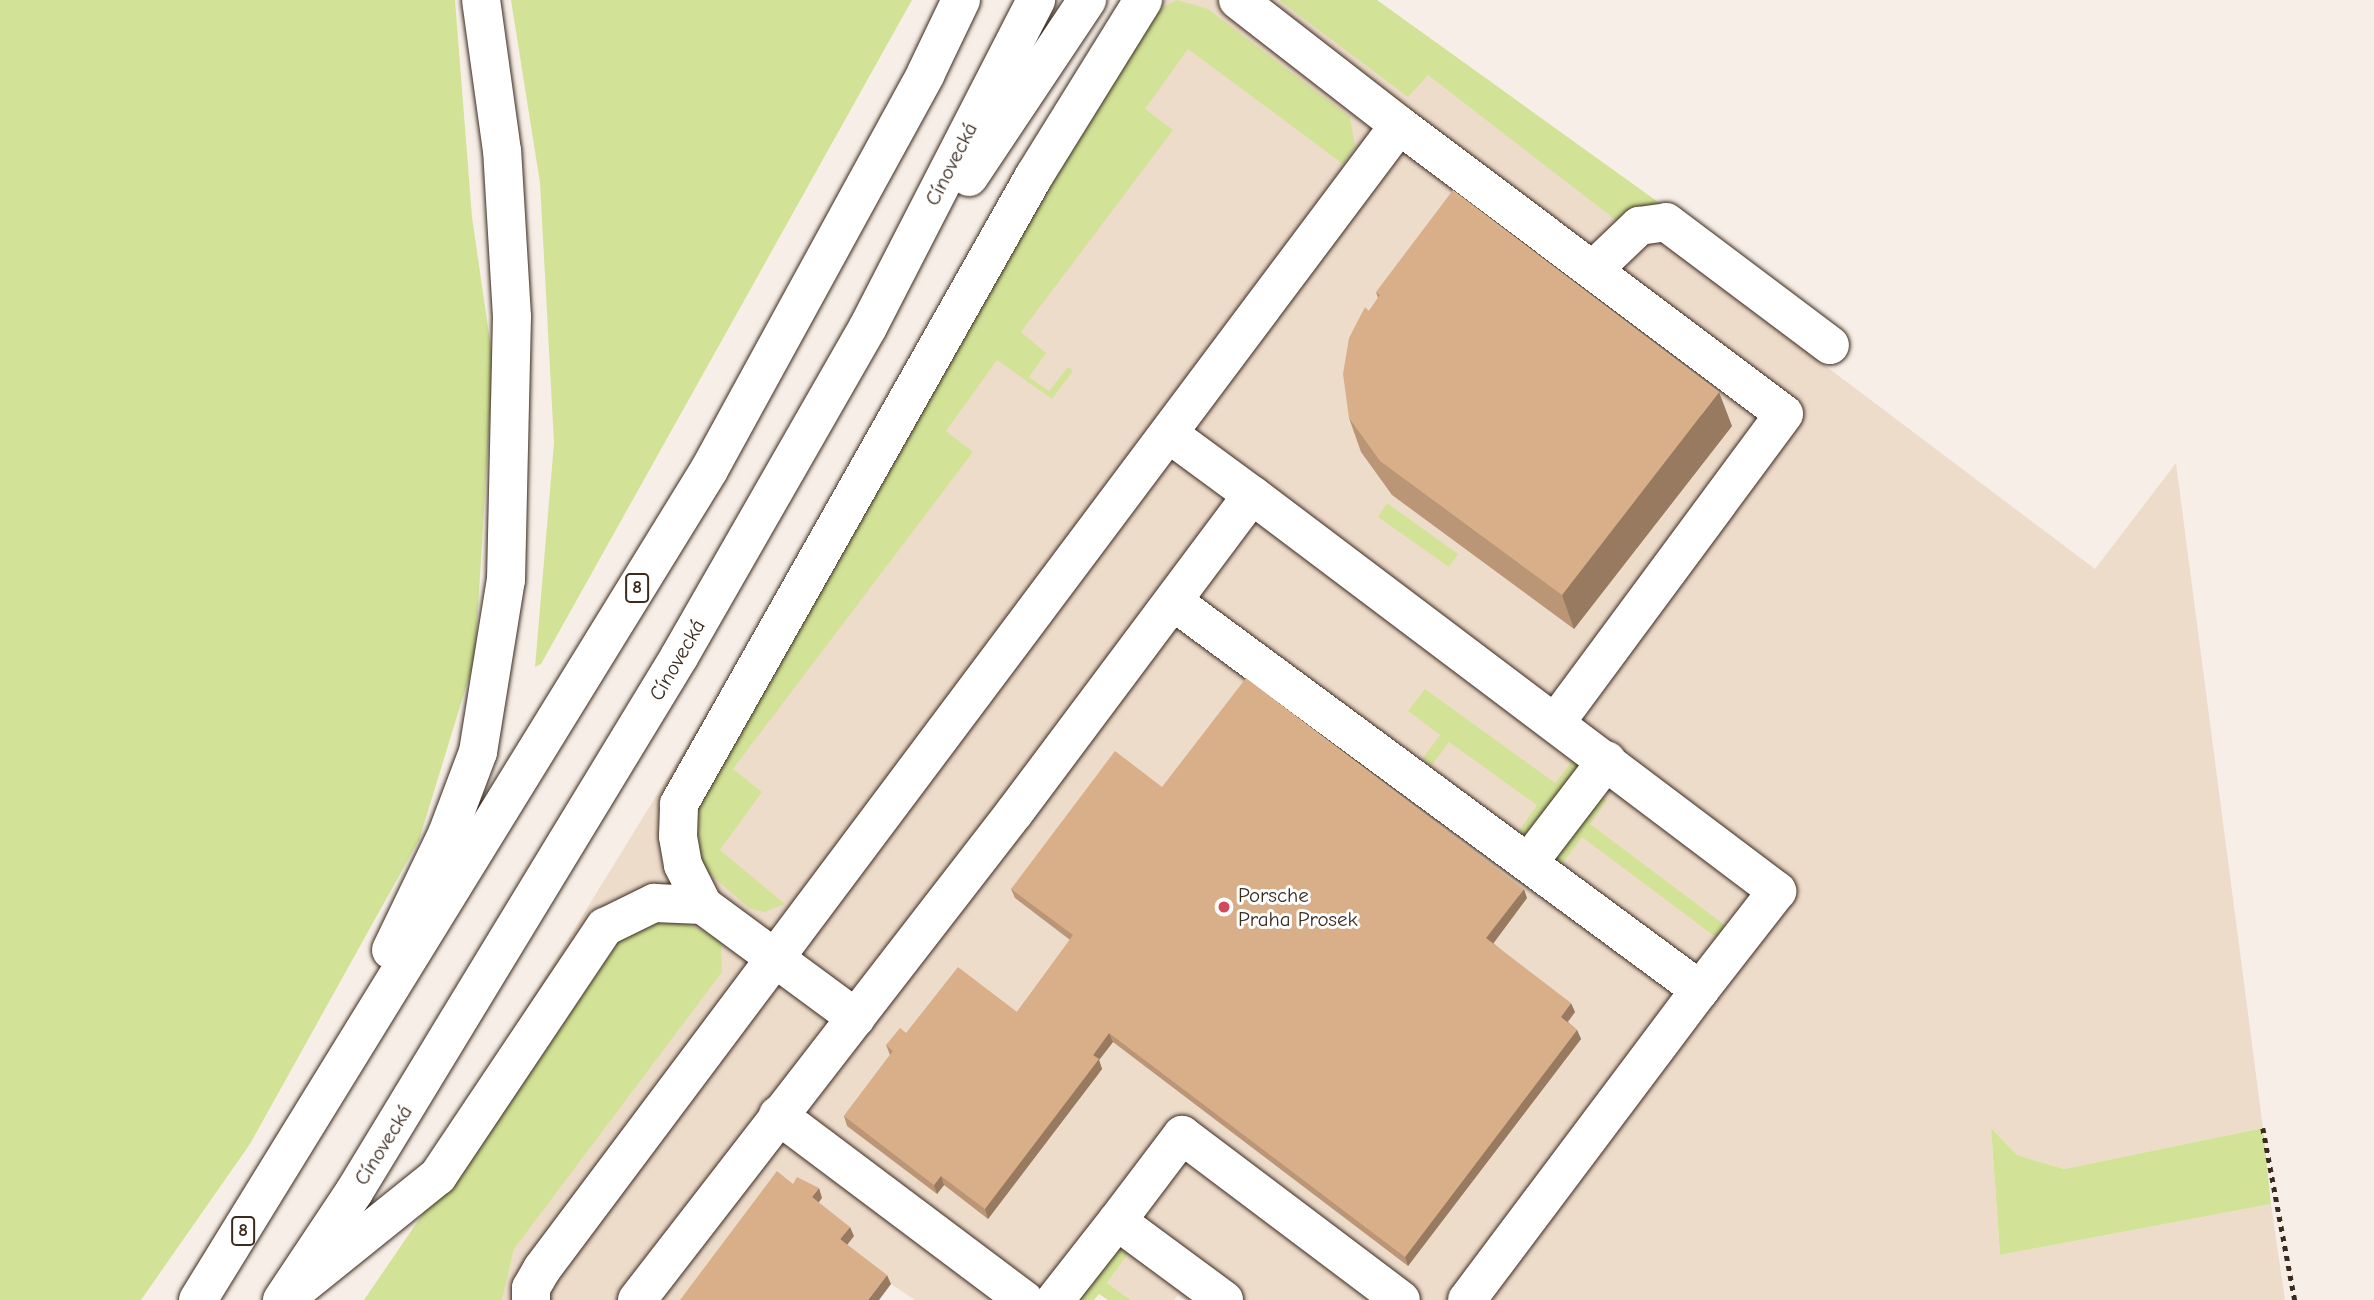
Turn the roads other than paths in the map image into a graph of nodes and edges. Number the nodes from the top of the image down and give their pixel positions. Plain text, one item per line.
1 (481, 0) edge
2 (961, 0) edge
3 (1036, 0) edge
4 (1087, 0) edge
5 (1143, 0) edge
6 (1238, 0) edge
7 (1399, 125) junction
8 (1593, 270) junction
9 (868, 327) junction
10 (1830, 345) dead end
11 (1169, 434) junction
12 (1252, 495) junction
13 (1174, 602) junction
14 (1556, 722) junction
15 (1606, 760) junction
16 (1529, 862) junction
17 (702, 905) junction
18 (777, 958) junction
19 (1700, 990) junction
20 (856, 1018) junction
21 (778, 1115) junction
22 (287, 1162) junction
23 (1117, 1220) junction
24 (198, 1300) edge
25 (283, 1300) edge
26 (531, 1300) edge
27 (637, 1300) edge
28 (1024, 1300) edge
29 (1055, 1300) edge
30 (1224, 1300) edge
31 (1401, 1300) edge
32 (1467, 1300) edge

1 - 22 main road
2 - 22 main road, 8
3 - 9 main road, Cínovecká
4 - 9 main road
5 - 17 main road
6 - 7 main road
7 - 8 main road
7 - 11 main road
8 - 10 main road
8 - 14 main road
9 - 25 main road, Cínovecká
11 - 12 main road
11 - 18 main road
12 - 13 main road
12 - 14 main road
13 - 16 main road
13 - 20 main road
14 - 15 main road
15 - 16 main road
15 - 19 main road
16 - 19 main road
17 - 18 main road
17 - 25 main road
18 - 20 main road
18 - 26 main road
19 - 32 main road
20 - 21 main road
21 - 27 main road
21 - 28 main road
22 - 24 main road, 8
23 - 29 main road
23 - 30 main road
23 - 31 main road

